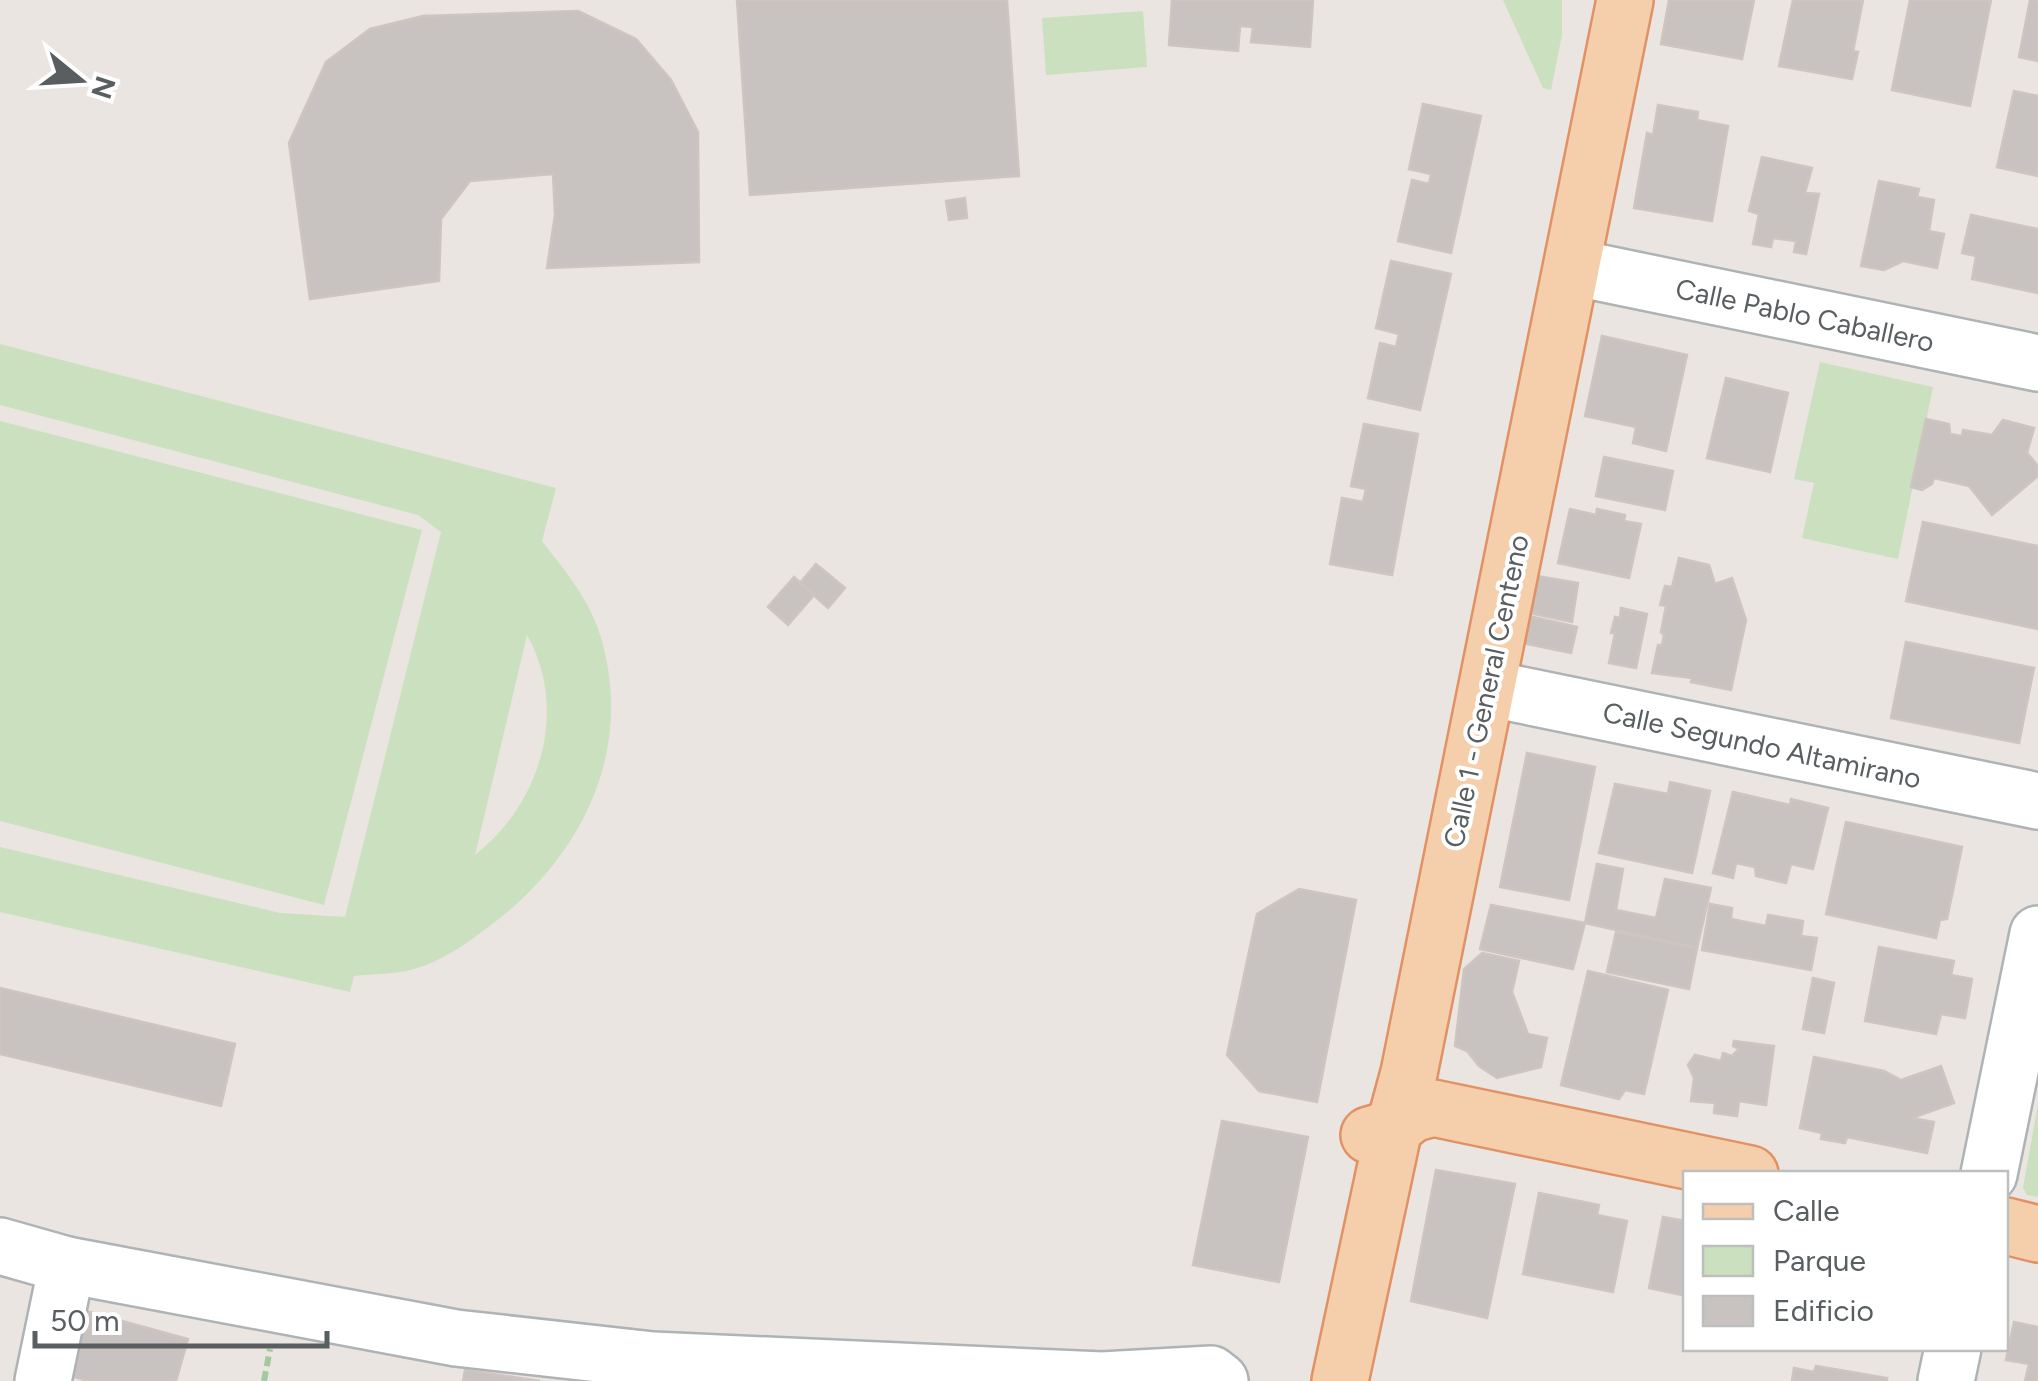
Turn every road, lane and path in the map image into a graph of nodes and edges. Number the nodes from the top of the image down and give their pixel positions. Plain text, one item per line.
1 (1586, 0) edge
2 (1625, 0) edge
3 (1554, 263) junction
4 (2038, 364) edge
5 (1469, 685) junction
6 (2038, 801) edge
7 (1428, 883) junction
8 (2038, 934) edge
9 (1398, 1114) junction
10 (1732, 1171) edge
11 (1990, 1171) edge
12 (2008, 1226) edge
13 (2038, 1234) edge
14 (0, 1246) edge
15 (0, 1280) edge
16 (64, 1280) junction
17 (1952, 1351) edge
18 (268, 1357) edge
19 (452, 1361) edge
20 (641, 1374) edge
21 (1101, 1380) edge
22 (43, 1381) edge
23 (1220, 1381) edge
24 (1308, 1381) edge
25 (1340, 1381) edge
26 (1946, 1381) edge

1 - 3 main road, Calle 1 - General Centeno
2 - 3 main road, Calle 1 - General Centeno
3 - 4 street, Calle Pablo Caballero
3 - 5 main road, Calle 1 - General Centeno
5 - 6 street, Calle Segundo Altamirano
5 - 7 main road, Calle 1 - General Centeno
7 - 9 main road, Calle 1 - General Centeno
7 - 9 main road, Calle 1 - General Centeno
8 - 11 street
9 - 10 main road
9 - 24 main road, Calle 1 - General Centeno
9 - 25 main road, Calle 1 - General Centeno
12 - 13 main road
14 - 16 street
15 - 16 street
16 - 18 street
16 - 19 street
16 - 22 street
17 - 26 street
18 - 19 street
19 - 20 street
20 - 21 street
21 - 23 street

